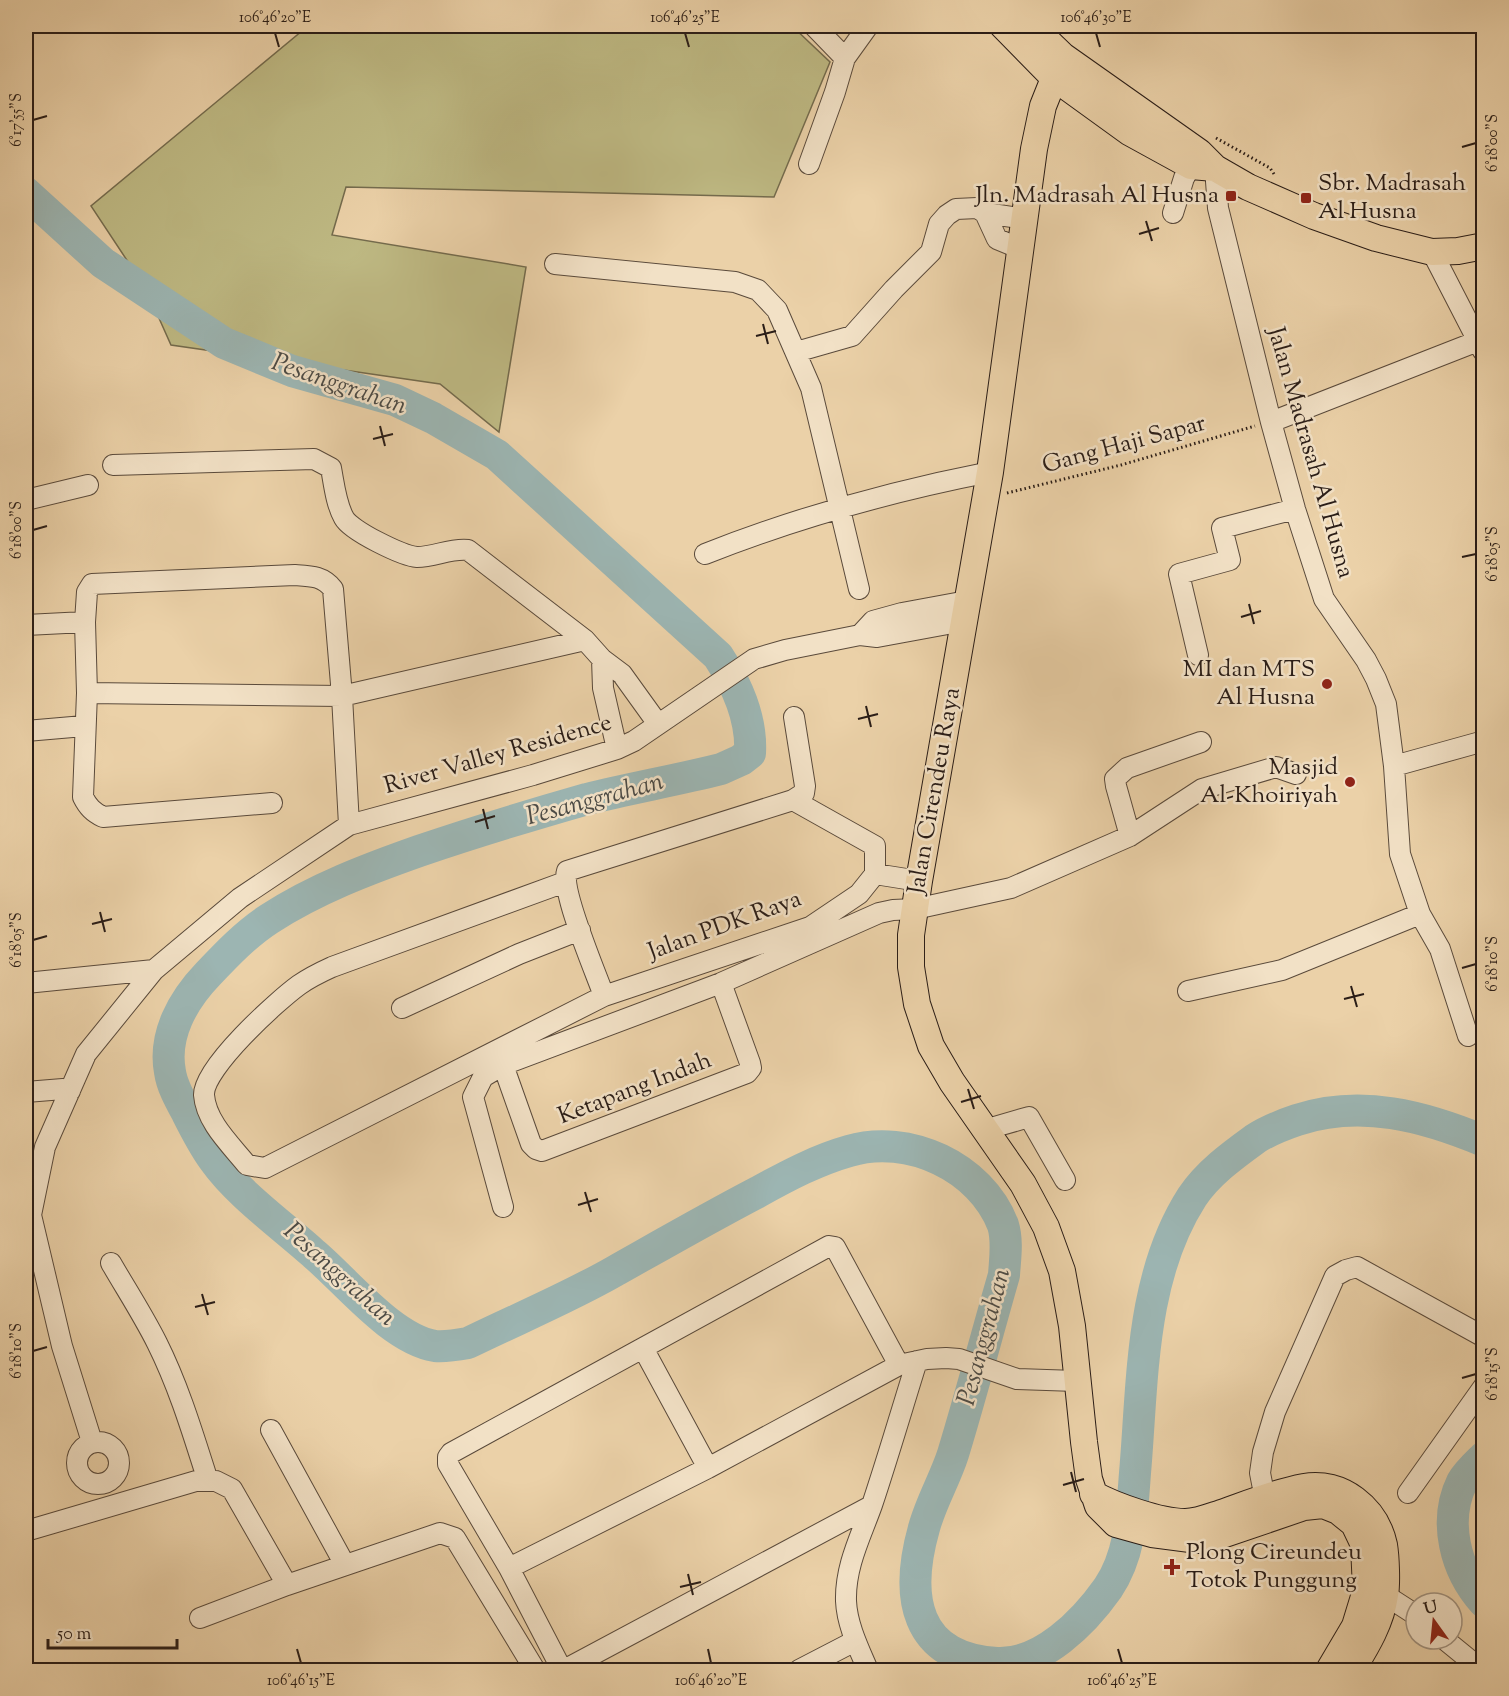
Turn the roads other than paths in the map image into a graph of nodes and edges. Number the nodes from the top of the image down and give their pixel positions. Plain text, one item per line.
1 (814, 26) edge
2 (868, 26) edge
3 (1003, 26) edge
4 (1032, 26) edge
5 (845, 58) junction
6 (1058, 67) junction
7 (1202, 162) junction
8 (809, 164) dead end
9 (986, 213) junction
10 (1173, 213) dead end
11 (1025, 219) junction
12 (1484, 246) edge
13 (1021, 249) junction
14 (1432, 252) junction
15 (555, 264) dead end
16 (1481, 346) edge
17 (796, 352) junction
18 (1271, 422) junction
19 (113, 465) dead end
20 (990, 472) junction
21 (88, 485) dead end
22 (26, 500) edge
23 (840, 509) junction
24 (1295, 509) junction
25 (705, 554) dead end
26 (859, 589) dead end
27 (965, 611) junction
28 (85, 622) junction
29 (26, 625) edge
30 (585, 640) junction
31 (1198, 655) dead end
32 (602, 659) junction
33 (87, 693) junction
34 (342, 696) junction
35 (794, 717) dead end
36 (665, 720) junction
37 (84, 726) junction
38 (26, 731) edge
39 (1484, 741) edge
40 (1201, 742) dead end
41 (617, 748) junction
42 (1394, 766) junction
43 (1296, 774) dead end
44 (793, 800) junction
45 (272, 803) dead end
46 (349, 825) junction
47 (1131, 836) junction
48 (874, 874) junction
49 (919, 881) junction
50 (565, 882) junction
51 (915, 909) junction
52 (1420, 914) junction
53 (580, 930) junction
54 (154, 970) junction
55 (26, 983) edge
56 (721, 983) junction
57 (1188, 991) dead end
58 (604, 996) junction
59 (402, 1008) dead end
60 (1468, 1036) dead end
61 (503, 1065) junction
62 (70, 1091) junction
63 (26, 1092) edge
64 (984, 1130) junction
65 (1065, 1180) dead end
66 (503, 1207) dead end
67 (28, 1215) edge
68 (111, 1263) dead end
69 (1484, 1337) edge
70 (643, 1348) junction
71 (908, 1363) junction
72 (1076, 1381) junction
73 (1484, 1386) edge
74 (272, 1430) dead end
75 (92, 1442) dead end
76 (708, 1468) junction
77 (208, 1481) junction
78 (1407, 1493) dead end
79 (871, 1506) junction
80 (1267, 1508) junction
81 (26, 1532) edge
82 (345, 1565) junction
83 (509, 1568) junction
84 (287, 1585) junction
85 (1385, 1595) junction
86 (1404, 1607) edge
87 (200, 1618) dead end
88 (1364, 1631) junction
89 (855, 1641) junction
90 (1458, 1651) edge
91 (535, 1671) edge
92 (563, 1671) edge
93 (799, 1671) edge
94 (868, 1671) edge
95 (1329, 1671) edge
96 (1352, 1671) edge
97 (1482, 1671) edge

1 - 5 street
2 - 5 street
3 - 6 main road
4 - 6 main road
5 - 8 street
6 - 7 main road
6 - 11 main road, Jalan Cirendeu Raya
7 - 10 street
7 - 14 main road
7 - 18 street, Jalan Madrasah Al Husna
9 - 11 street
9 - 13 street
9 - 17 street
11 - 13 main road, Jalan Cirendeu Raya
12 - 14 main road
13 - 20 main road, Jalan Cirendeu Raya
14 - 16 street
15 - 17 street
16 - 18 street
17 - 23 street
18 - 24 street, Jalan Madrasah Al Husna
19 - 30 street, River Valley Residence
20 - 23 street
20 - 27 main road, Jalan Cirendeu Raya
21 - 22 street
23 - 25 street
23 - 26 street
24 - 31 street
24 - 42 street, Jalan Madrasah Al Husna
27 - 36 street
27 - 49 main road, Jalan Cirendeu Raya
28 - 29 street
28 - 33 street, River Valley Residence
28 - 34 street, River Valley Residence
30 - 32 street, River Valley Residence
30 - 34 street
32 - 36 street, River Valley Residence
32 - 41 street
33 - 34 street
33 - 37 street, River Valley Residence
34 - 46 street, River Valley Residence
35 - 44 street
36 - 41 street, River Valley Residence
37 - 38 street
37 - 45 street, River Valley Residence
39 - 42 street
40 - 47 street
41 - 46 street, River Valley Residence
42 - 52 street, Jalan Madrasah Al Husna
43 - 47 street
44 - 48 street
44 - 50 street
46 - 54 street, River Valley Residence
47 - 51 street
48 - 49 street
48 - 58 street, Jalan PDK Raya
49 - 51 main road, Jalan Cirendeu Raya
50 - 53 street
50 - 58 street, Jalan PDK Raya
51 - 56 street
51 - 64 main road, Jalan Cirendeu Raya
52 - 57 street
52 - 60 street, Jalan Madrasah Al Husna
53 - 58 street
53 - 59 street
54 - 55 street
54 - 62 street, River Valley Residence
56 - 61 street
56 - 61 street, Ketapang Indah
61 - 66 street
62 - 63 street
62 - 67 street, River Valley Residence
64 - 65 street
64 - 72 main road, Jalan Cirendeu Raya
67 - 75 street, River Valley Residence
68 - 77 street
69 - 80 street
70 - 71 street
70 - 76 street
70 - 83 street
71 - 72 street
71 - 76 street
71 - 79 street
72 - 80 main road, Jalan Cirendeu Raya
73 - 78 street
74 - 82 street
76 - 83 street
77 - 81 street
77 - 84 street
79 - 89 street
79 - 92 street
80 - 85 main road, Jalan Cirendeu Raya
80 - 88 main road, Jalan Cirendeu Raya
82 - 84 street
82 - 91 street
83 - 92 street
84 - 87 street
85 - 86 street
85 - 88 main road, Jalan Cirendeu Raya
88 - 95 main road, Jalan Cirendeu Raya
88 - 96 main road, Jalan Cirendeu Raya
89 - 93 street
89 - 94 street
90 - 97 street

